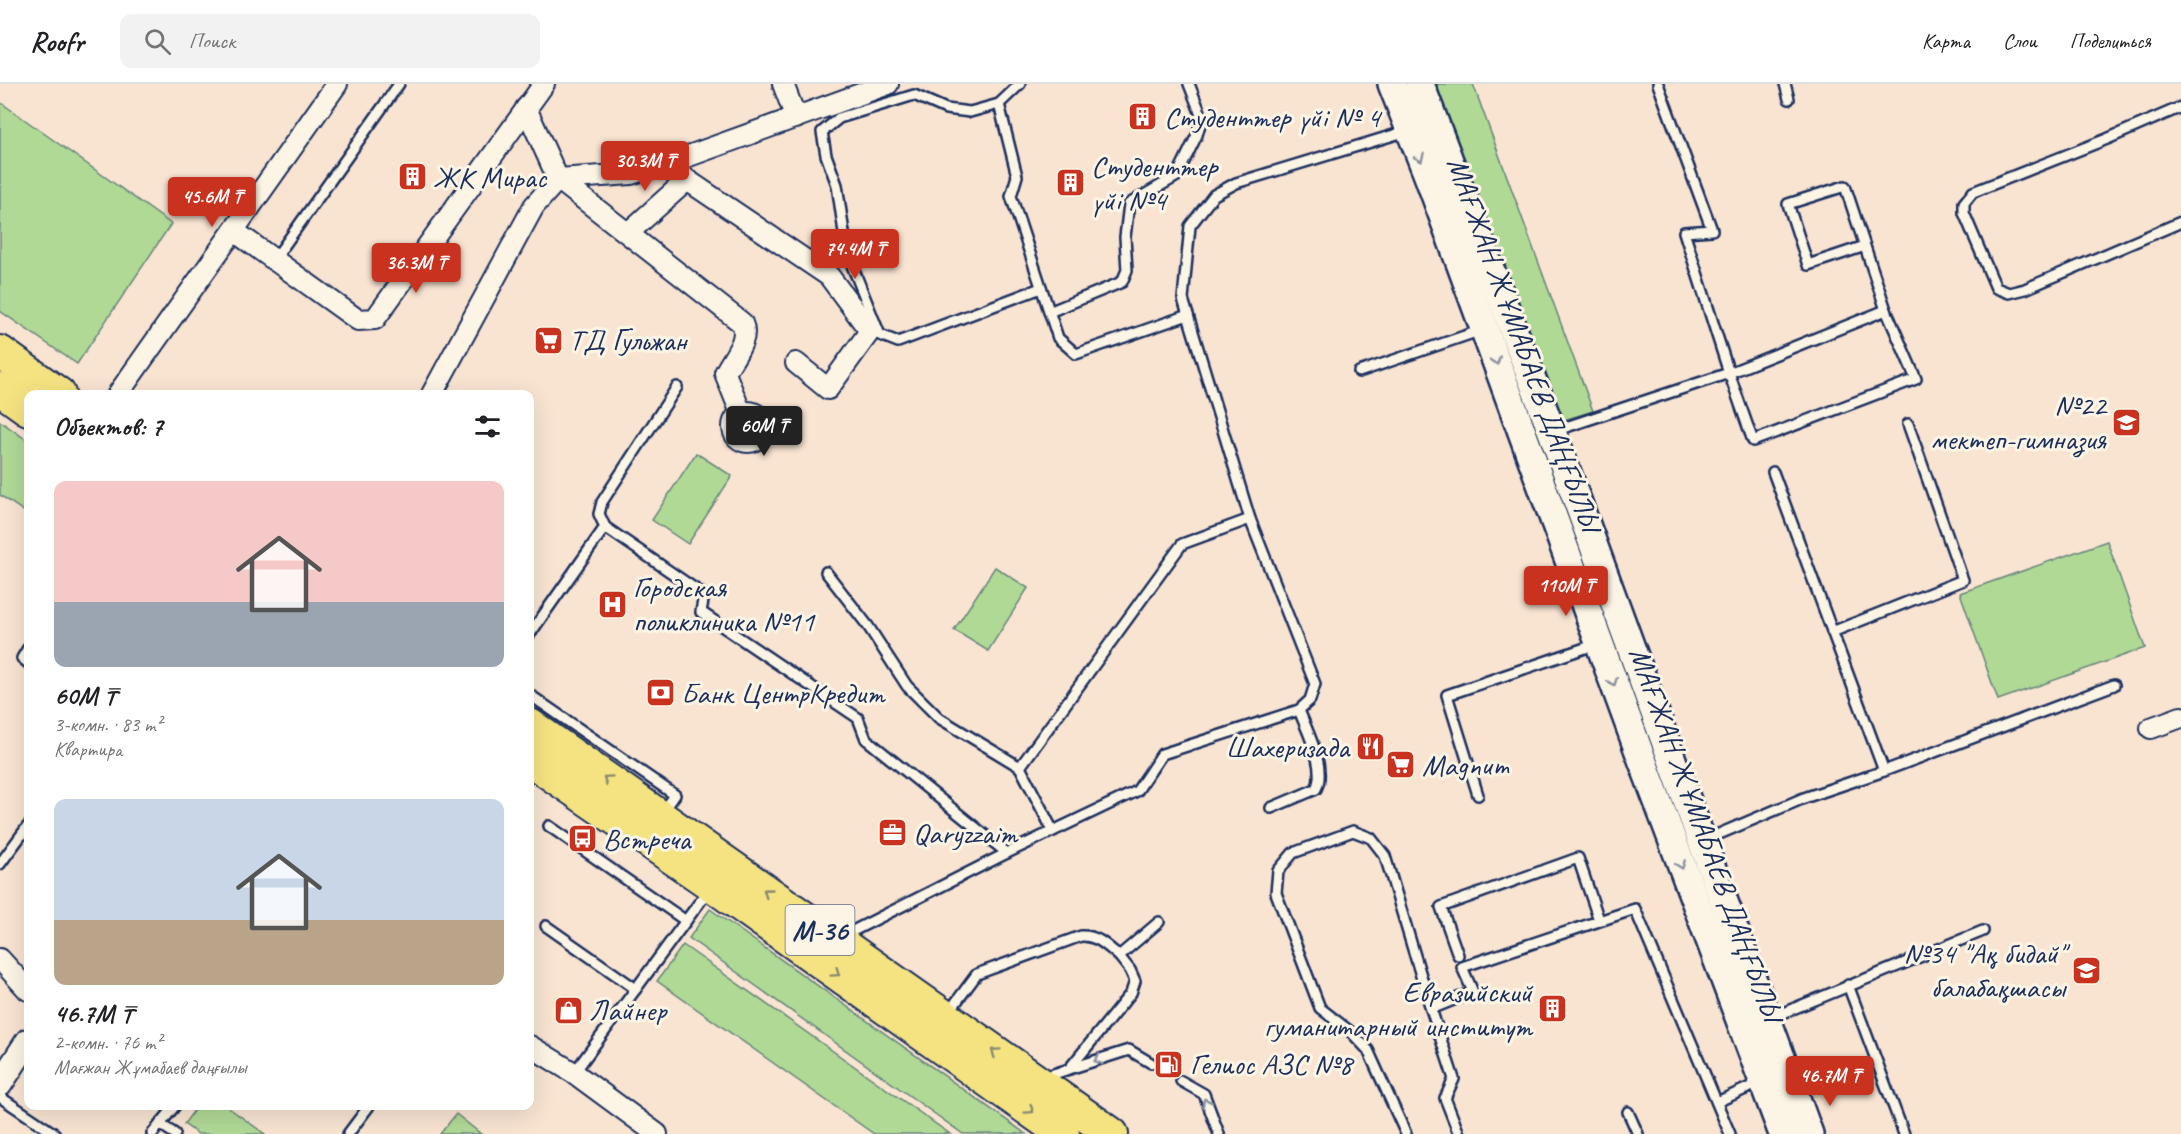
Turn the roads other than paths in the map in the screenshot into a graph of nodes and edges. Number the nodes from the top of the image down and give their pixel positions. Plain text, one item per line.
1 (337, 84) edge
2 (399, 84) edge
3 (544, 84) edge
4 (783, 84) edge
5 (887, 84) edge
6 (1020, 84) edge
7 (1189, 84) edge
8 (1392, 84) edge
9 (1420, 84) edge
10 (1658, 84) edge
11 (1785, 84) edge
12 (1789, 99) dead end
13 (999, 104) junction
14 (2181, 107) edge
15 (526, 108) junction
16 (796, 118) junction
17 (1409, 130) junction
18 (669, 163) junction
19 (558, 179) junction
20 (687, 180) junction
21 (2181, 222) edge
22 (234, 231) junction
23 (628, 233) junction
24 (1865, 246) junction
25 (274, 260) junction
26 (1041, 288) junction
27 (1886, 310) junction
28 (1049, 312) junction
29 (1188, 315) junction
30 (1484, 329) junction
31 (875, 333) junction
32 (0, 352) edge
33 (796, 363) dead end
34 (1359, 372) dead end
35 (1729, 373) junction
36 (677, 387) dead end
37 (0, 389) edge
38 (53, 390) edge
39 (121, 390) edge
40 (434, 390) edge
41 (24, 406) edge
42 (741, 413) dead end
43 (1908, 424) dead end
44 (1552, 432) junction
45 (1773, 472) dead end
46 (1250, 519) junction
47 (605, 527) junction
48 (826, 572) dead end
49 (534, 628) edge
50 (1832, 632) junction
51 (1599, 643) junction
52 (2114, 685) dead end
53 (534, 698) edge
54 (1299, 710) junction
55 (2181, 717) edge
56 (534, 728) edge
57 (2151, 728) dead end
58 (534, 763) edge
59 (1020, 767) junction
60 (1884, 771) junction
61 (1478, 795) dead end
62 (1271, 808) dead end
63 (660, 816) junction
64 (549, 826) dead end
65 (24, 831) edge
66 (1053, 831) junction
67 (1700, 842) junction
68 (1007, 853) junction
69 (0, 864) edge
70 (712, 885) junction
71 (1599, 920) junction
72 (686, 921) junction
73 (1159, 922) dead end
74 (546, 926) dead end
75 (1983, 932) dead end
76 (834, 940) junction
77 (1458, 955) dead end
78 (1119, 956) junction
79 (0, 959) edge
80 (1848, 985) junction
81 (24, 986) edge
82 (636, 989) junction
83 (1431, 1009) junction
84 (945, 1017) junction
85 (1766, 1020) junction
86 (24, 1047) edge
87 (534, 1048) edge
88 (1151, 1063) dead end
89 (1069, 1069) junction
90 (574, 1072) junction
91 (1035, 1080) junction
92 (1181, 1081) dead end
93 (1763, 1081) junction
94 (0, 1084) edge
95 (0, 1097) edge
96 (1717, 1102) junction
97 (172, 1110) edge
98 (366, 1110) edge
99 (1628, 1112) dead end
100 (1804, 1122) edge
101 (160, 1124) junction
102 (654, 1133) edge
103 (55, 1134) edge
104 (152, 1134) edge
105 (175, 1134) edge
106 (348, 1134) edge
107 (1063, 1134) edge
108 (1112, 1134) edge
109 (1219, 1134) edge
110 (1406, 1134) edge
111 (1460, 1134) edge
112 (1638, 1134) edge
113 (1730, 1134) edge
114 (1783, 1134) edge
115 (1823, 1134) edge
116 (1904, 1134) edge

1 - 22 street
2 - 25 lane
3 - 15 street
4 - 16 street
5 - 16 street
6 - 13 lane
7 - 28 lane
8 - 17 main road, МАҒЖАН ЖҰМАБАЕВ ДАҢҒЫЛЫ
9 - 44 main road, МАҒЖАН ЖҰМАБАЕВ ДАҢҒЫЛЫ
10 - 35 lane
11 - 12 lane
13 - 26 lane
13 - 31 lane
14 - 21 lane
15 - 19 street
15 - 25 street
16 - 18 street
17 - 29 lane
17 -> 30 main road, МАҒЖАН ЖҰМАБАЕВ ДАҢҒЫЛЫ
18 - 19 street
18 - 20 street
19 - 23 street
19 - 40 street
20 - 23 street
20 - 31 street
22 - 25 street
22 - 39 street
23 - 42 street
24 - 24 lane
24 - 27 lane
26 - 28 lane
26 - 31 lane
27 - 35 lane
27 - 35 lane
28 - 29 lane
29 - 46 lane
30 - 34 lane
30 -> 51 main road, МАҒЖАН ЖҰМАБАЕВ ДАҢҒЫЛЫ
31 - 33 street
32 - 38 main road
35 - 44 lane
36 - 47 lane
37 - 41 main road
43 - 50 lane
44 - 67 main road, МАҒЖАН ЖҰМАБАЕВ ДАҢҒЫЛЫ
45 - 50 lane
46 - 54 lane
46 - 59 lane
47 - 49 lane
47 - 68 lane
48 - 59 lane
50 - 60 lane
51 - 61 lane
51 -> 93 main road, МАҒЖАН ЖҰМАБАЕВ ДАҢҒЫЛЫ
52 - 60 lane
53 - 63 lane
54 - 62 lane
54 - 66 lane
55 - 57 street
63 -> 56 main road, M-36
58 - 70 main road, M-36
59 - 66 lane
60 - 67 lane
76 -> 63 main road, M-36
64 - 72 lane
65 - 69 lane
66 - 68 lane
67 - 85 main road, МАҒЖАН ЖҰМАБАЕВ ДАҢҒЫЛЫ
68 - 76 lane
70 - 72 lane
70 -> 107 main road, M-36
71 - 77 lane
71 - 83 lane
71 - 96 lane
72 - 82 lane
73 - 78 lane
74 - 82 lane
75 - 80 lane
76 - 84 main road, M-36
78 - 84 lane
78 - 89 lane
79 - 81 street
80 - 85 lane
80 - 116 lane
82 - 90 lane
83 - 110 lane
83 - 111 lane
91 -> 84 main road, M-36
85 - 100 main road, МАҒЖАН ЖҰМАБАЕВ ДАҢҒЫЛЫ
86 - 94 street
87 - 90 street
88 -> 89 lane
89 - 91 lane
90 - 102 street
91 - 108 main road, M-36
109 -> 92 lane
93 - 96 lane
93 - 114 main road, МАҒЖАН ЖҰМАБАЕВ ДАҢҒЫЛЫ
95 - 103 lane
96 - 113 lane
97 - 101 lane
98 - 106 lane
99 - 112 lane
100 - 115 main road
101 - 104 lane
101 - 105 lane

